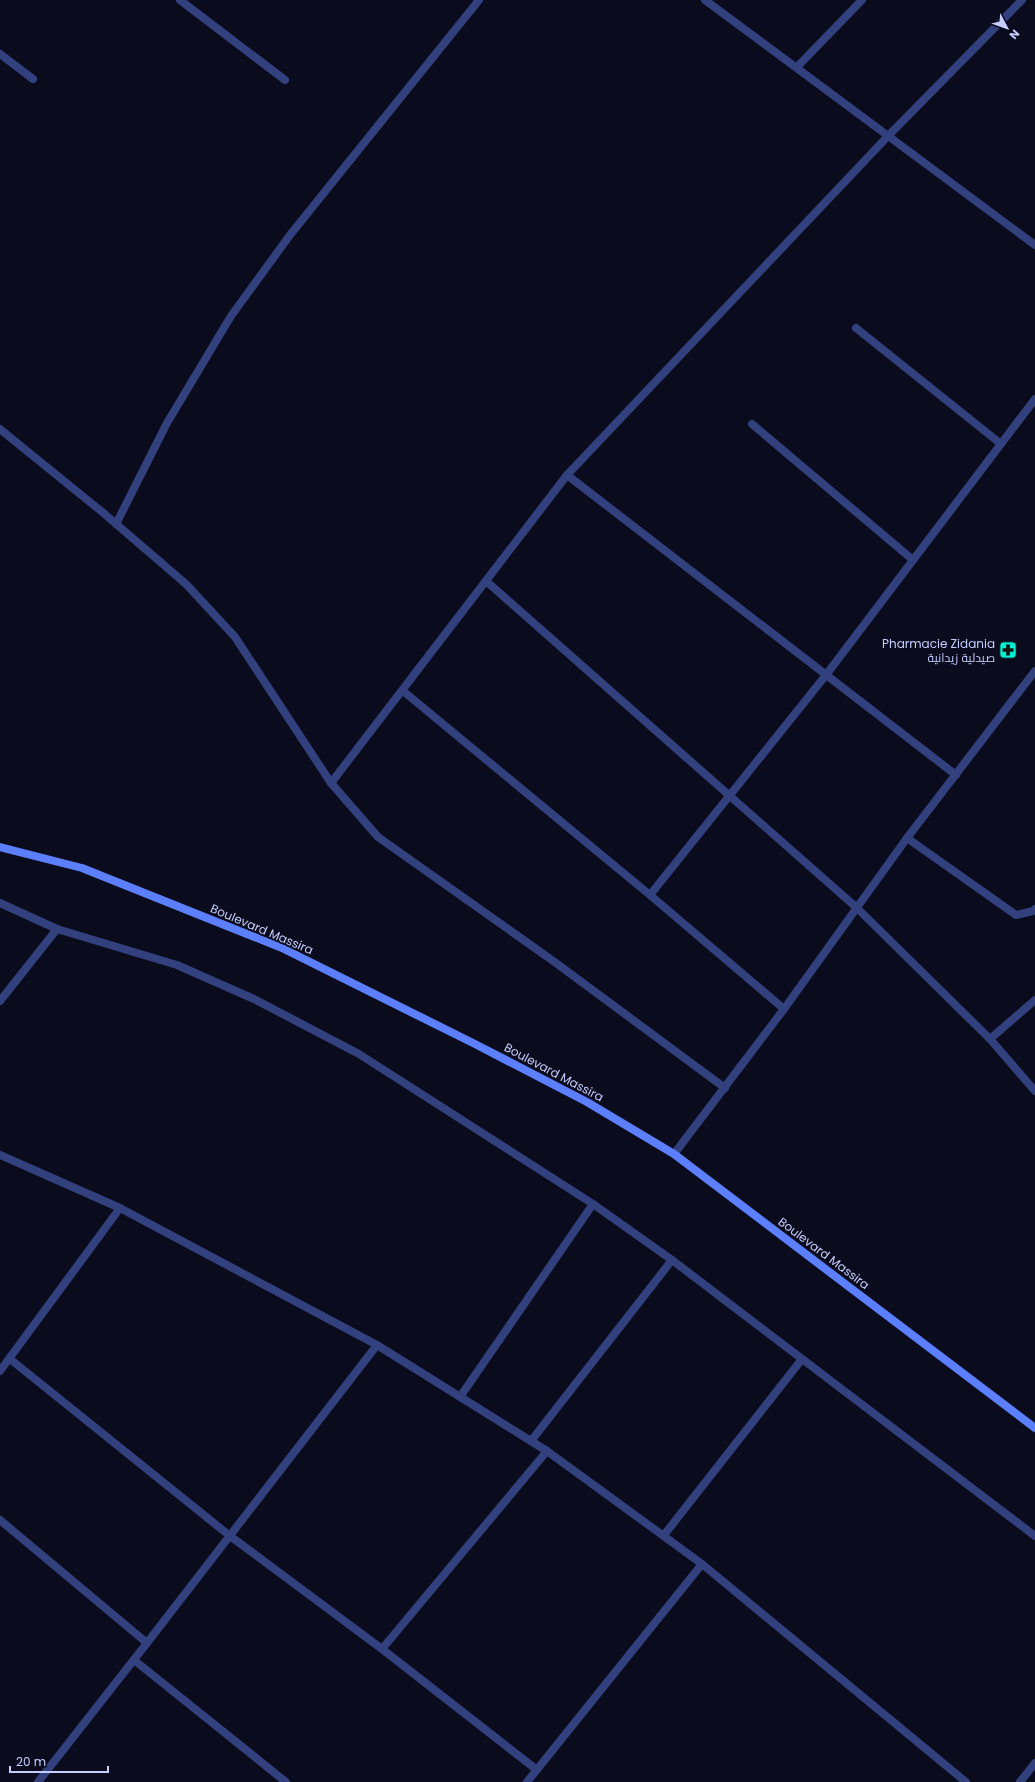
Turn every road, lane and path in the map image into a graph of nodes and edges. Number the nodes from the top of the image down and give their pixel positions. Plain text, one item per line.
1 (180, 0) edge
2 (479, 0) edge
3 (705, 0) edge
4 (862, 0) edge
5 (1022, 0) edge
6 (0, 54) edge
7 (797, 67) junction
8 (33, 79) dead end
9 (285, 80) dead end
10 (889, 135) junction
11 (1035, 245) edge
12 (856, 328) dead end
13 (1035, 399) edge
14 (752, 424) dead end
15 (0, 429) edge
16 (1001, 444) junction
17 (567, 475) junction
18 (116, 524) junction
19 (913, 560) junction
20 (486, 581) junction
21 (1035, 671) edge
22 (826, 675) junction
23 (403, 691) junction
24 (956, 775) junction
25 (331, 783) junction
26 (731, 795) junction
27 (907, 838) junction
28 (0, 847) edge
29 (650, 895) junction
30 (0, 904) edge
31 (857, 908) junction
32 (1035, 909) edge
33 (57, 930) junction
34 (1035, 1000) edge
35 (0, 1001) edge
36 (784, 1009) junction
37 (990, 1039) junction
38 (725, 1088) junction
39 (1035, 1091) edge
40 (674, 1154) junction
41 (0, 1156) edge
42 (593, 1204) junction
43 (120, 1208) junction
44 (672, 1260) junction
45 (377, 1345) junction
46 (10, 1359) junction
47 (802, 1359) junction
48 (0, 1371) edge
49 (460, 1396) junction
50 (1035, 1428) edge
51 (531, 1440) junction
52 (547, 1451) junction
53 (0, 1520) edge
54 (230, 1536) junction
55 (664, 1536) junction
56 (1035, 1536) edge
57 (702, 1564) junction
58 (147, 1644) junction
59 (382, 1649) junction
60 (134, 1660) junction
61 (1035, 1763) edge
62 (536, 1770) junction
63 (38, 1782) edge
64 (286, 1782) edge
65 (526, 1782) edge
66 (966, 1782) edge
67 (1020, 1782) edge

1 - 9 street
2 - 18 street
3 - 7 street
4 - 7 street
5 - 10 street
6 - 8 street
7 - 10 street
10 - 11 street
10 - 17 street
12 - 16 street
13 - 16 street
14 - 19 street
15 - 18 street
16 - 19 street
17 - 20 street
17 - 22 street
18 - 25 street
19 - 22 street
20 - 23 street
20 - 26 street
21 - 24 street
22 - 24 street
22 - 26 street
23 - 25 street
23 - 29 street
24 - 27 street
25 - 38 street
26 - 29 street
26 - 31 street
27 - 31 street
27 - 32 street
28 - 40 main road, Boulevard Massira
29 - 36 street
30 - 33 street
31 - 36 street
31 - 37 street
33 - 35 street
33 - 42 street
34 - 37 street
36 - 38 street
37 - 39 street
38 - 40 street
40 - 50 main road, Boulevard Massira
41 - 43 street
42 - 44 street
42 - 49 street
43 - 45 street
43 - 46 street
44 - 47 street
44 - 51 street
45 - 49 street
45 - 54 street
46 - 48 street
46 - 54 street
47 - 55 street
47 - 56 street
49 - 51 street
51 - 52 street
52 - 55 street
52 - 59 street
53 - 58 street
54 - 58 street
54 - 59 street
55 - 57 street
57 - 62 street
57 - 66 street
58 - 60 street
59 - 62 street
60 - 63 street
60 - 64 street
61 - 67 street
62 - 65 street

